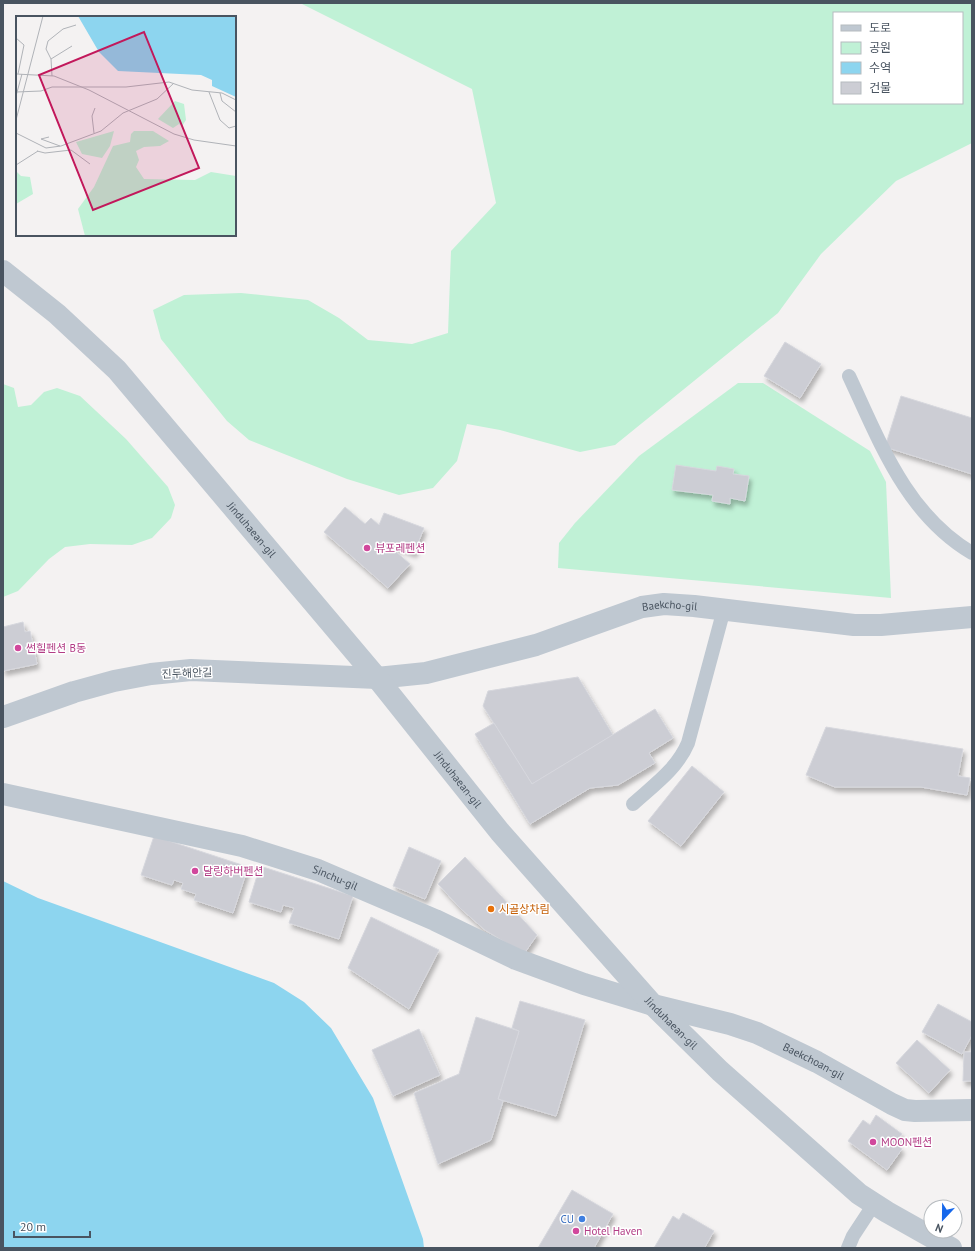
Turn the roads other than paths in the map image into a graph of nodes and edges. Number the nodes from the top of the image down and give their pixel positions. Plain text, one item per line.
1 (3, 271) edge
2 (849, 376) dead end
3 (972, 553) edge
4 (724, 610) junction
5 (972, 618) edge
6 (377, 678) junction
7 (3, 717) edge
8 (3, 794) edge
9 (634, 804) dead end
10 (653, 1005) junction
11 (972, 1110) edge
12 (874, 1204) junction
13 (848, 1248) edge
14 (951, 1248) edge

1 - 6 street, Jinduhaean-gil
2 - 3 lane
4 - 5 street, Baekcho-gil
4 - 6 street, Baekcho-gil
4 - 9 lane
6 - 7 street, 진두해안길
6 - 10 street, Jinduhaean-gil
8 - 10 street, Sinchu-gil
10 - 11 street, Baekchoan-gil
10 - 12 street, Jinduhaean-gil
12 - 13 lane
12 - 14 street, Jinduhaean-gil

